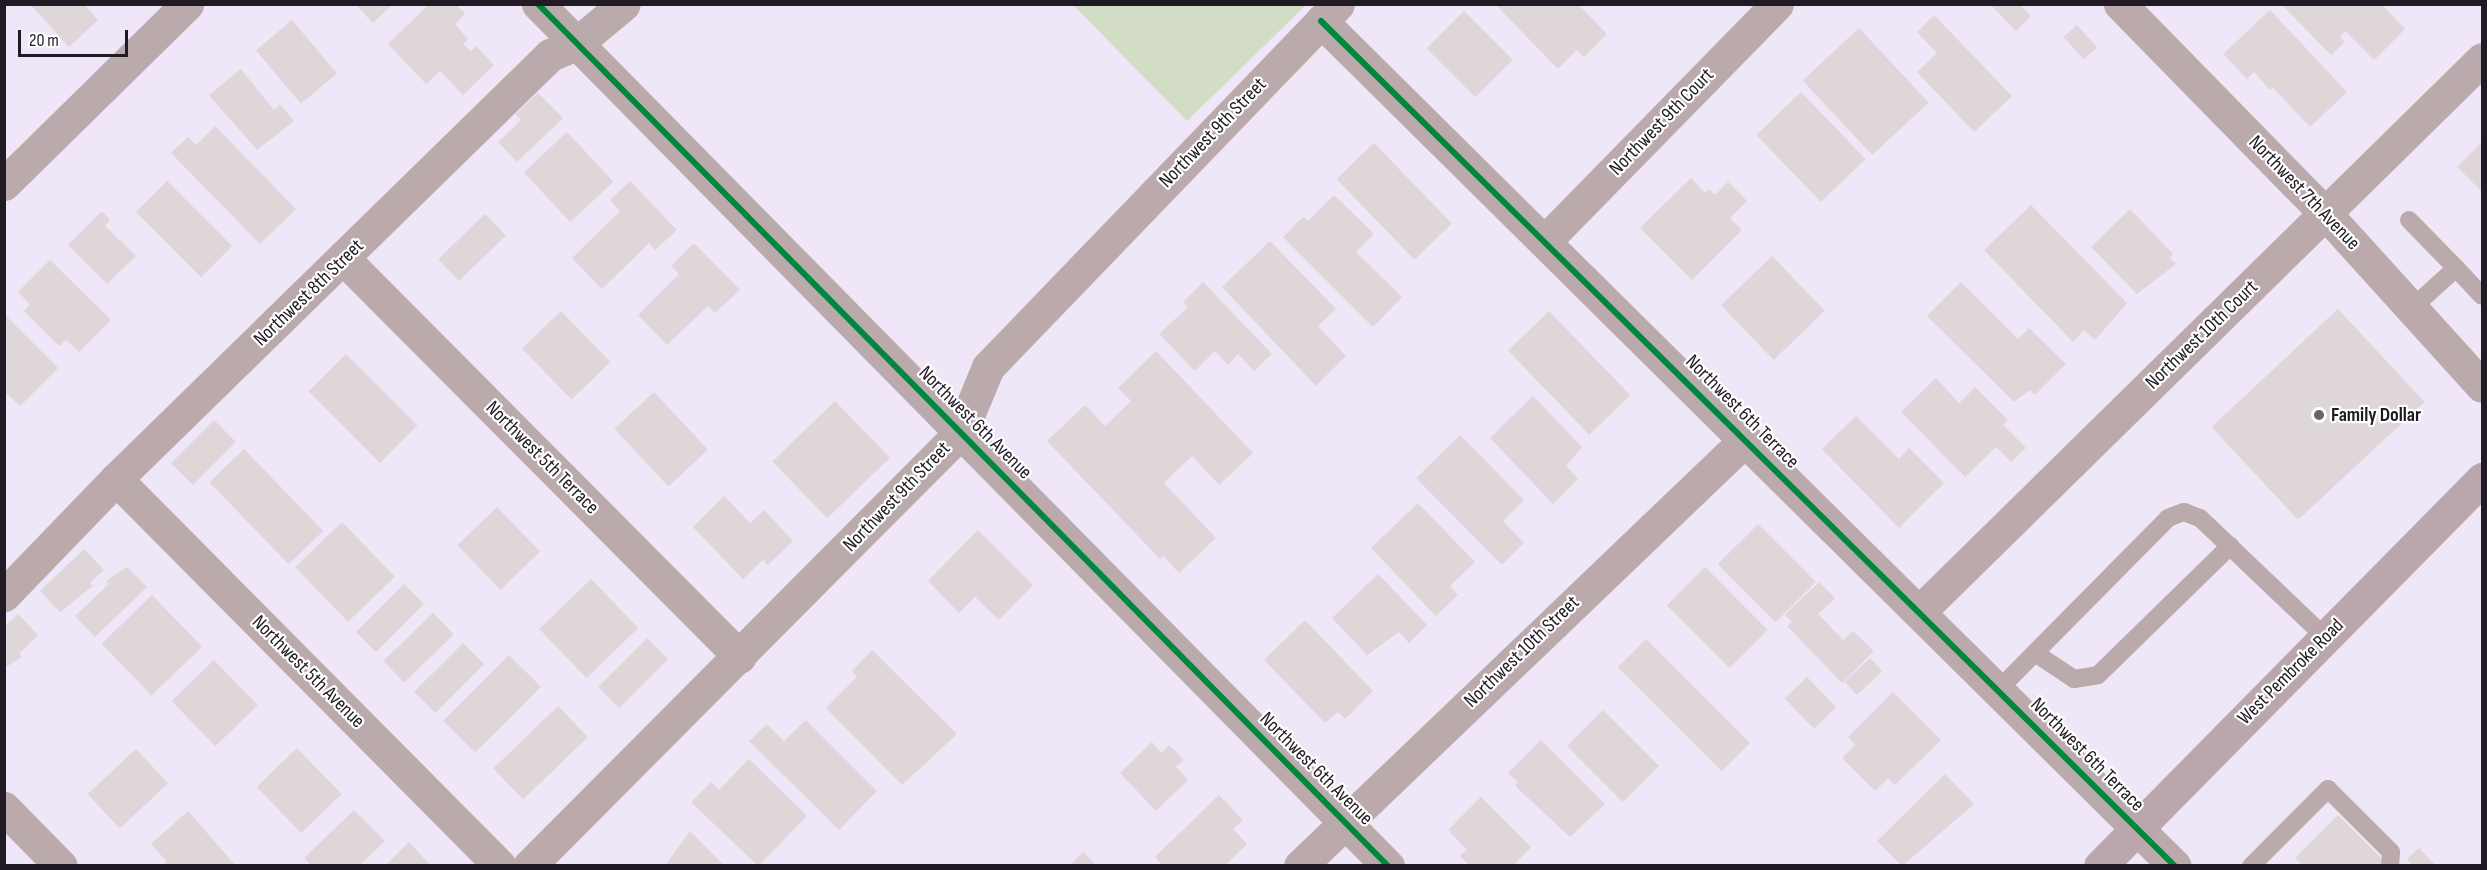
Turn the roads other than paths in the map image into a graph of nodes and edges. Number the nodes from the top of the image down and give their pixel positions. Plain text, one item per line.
1 (187, 4) edge
2 (537, 4) edge
3 (624, 4) edge
4 (1777, 4) edge
5 (2120, 4) edge
6 (1330, 13) edge
7 (576, 44) junction
8 (2482, 59) edge
9 (4, 184) edge
10 (2326, 214) junction
11 (2409, 220) dead end
12 (1546, 240) junction
13 (344, 259) junction
14 (2456, 268) junction
15 (2482, 296) edge
16 (2412, 308) junction
17 (2482, 386) edge
18 (961, 432) junction
19 (1746, 440) junction
20 (116, 478) junction
21 (2482, 479) edge
22 (2230, 546) junction
23 (4, 595) edge
24 (1921, 610) junction
25 (2326, 638) junction
26 (2035, 653) junction
27 (740, 657) junction
28 (1999, 690) junction
29 (4, 808) edge
30 (1345, 822) junction
31 (2136, 829) junction
32 (61, 866) edge
33 (500, 866) edge
34 (529, 866) edge
35 (1300, 866) edge
36 (1388, 866) edge
37 (2100, 866) edge
38 (2175, 866) edge
39 (2251, 866) edge
40 (2390, 866) edge

1 - 9 street
2 - 7 street, Northwest 6th Avenue
3 - 7 street, Northwest 8th Street
4 - 12 street, Northwest 9th Court
5 - 10 street, Northwest 7th Avenue
6 - 12 street, Northwest 6th Terrace
6 - 18 street, Northwest 9th Street
7 - 13 street, Northwest 8th Street
7 - 18 street, Northwest 6th Avenue
8 - 10 street, Northwest 10th Court
10 - 16 street, Northwest 7th Avenue
10 - 24 street, Northwest 10th Court
11 - 14 lane
12 - 19 street, Northwest 6th Terrace
13 - 20 street, Northwest 8th Street
13 - 27 street, Northwest 5th Terrace
14 - 15 lane
14 - 16 lane
16 - 17 street, Northwest 7th Avenue
18 - 27 street, Northwest 9th Street
18 - 30 street, Northwest 6th Avenue
19 - 24 street, Northwest 6th Terrace
19 - 30 street, Northwest 10th Street
20 - 23 street, Northwest 8th Street
20 - 33 street, Northwest 5th Avenue
21 - 25 main road, West Pembroke Road
22 - 25 lane
22 - 26 lane
22 - 26 lane
24 - 28 street, Northwest 6th Terrace
25 - 31 main road, West Pembroke Road
26 - 28 lane
27 - 34 street, Northwest 9th Street
28 - 31 street, Northwest 6th Terrace
29 - 32 street
30 - 35 street, Northwest 10th Street
30 - 36 street, Northwest 6th Avenue
31 - 37 main road, West Pembroke Road
31 - 38 street, Northwest 6th Terrace
39 - 40 lane

